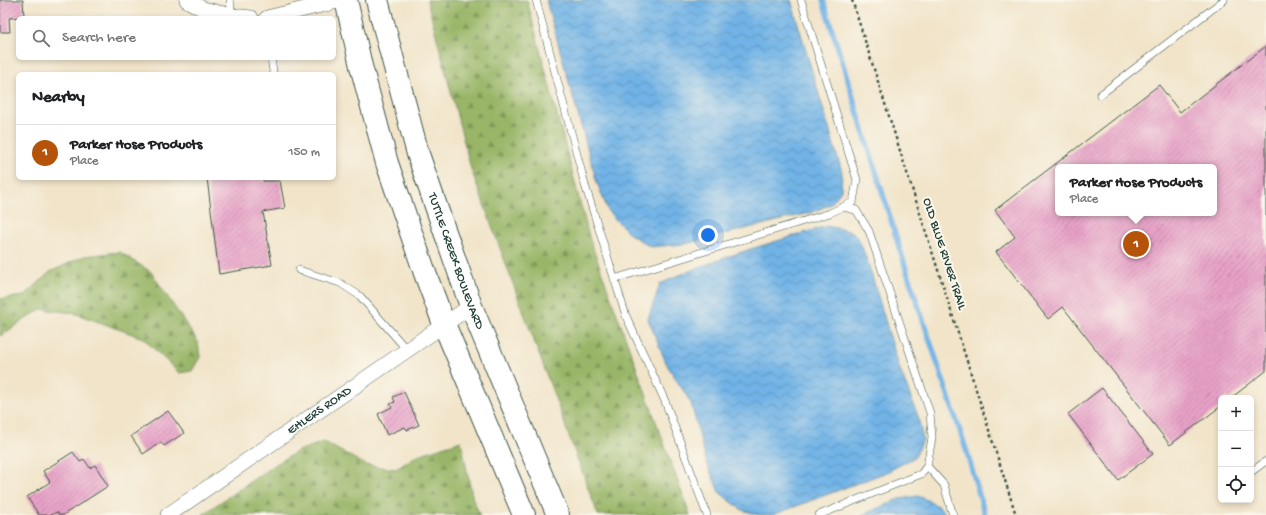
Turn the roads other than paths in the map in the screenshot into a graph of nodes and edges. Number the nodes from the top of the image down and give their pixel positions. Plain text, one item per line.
1 (187, 0) edge
2 (230, 0) edge
3 (342, 0) edge
4 (346, 0) edge
5 (377, 0) edge
6 (536, 0) edge
7 (801, 0) edge
8 (1224, 0) edge
9 (232, 16) joint
10 (275, 16) edge
11 (271, 60) edge
12 (273, 72) dead end
13 (1100, 95) dead end
14 (843, 207) junction
15 (300, 270) dead end
16 (614, 279) junction
17 (471, 306) junction
18 (444, 324) junction
19 (407, 350) junction
20 (1266, 461) edge
21 (927, 466) junction
22 (1254, 470) edge
23 (168, 515) edge
24 (524, 515) edge
25 (558, 515) edge
26 (707, 515) edge
27 (819, 515) edge
28 (953, 515) edge

1 - 9 street
2 - 9 lane
3 - 10 street
4 - 18 highway
5 - 17 highway, TUTTLE CREEK BOULEVARD
6 - 16 lane
7 - 14 lane
8 - 13 lane
11 - 12 lane
14 - 16 lane
14 - 21 lane
15 - 19 lane
16 - 26 lane
17 - 18 street, EHLERS ROAD
17 - 25 highway, TUTTLE CREEK BOULEVARD
18 - 19 street, EHLERS ROAD
18 - 24 highway
19 - 23 street, EHLERS ROAD
20 - 22 lane
21 - 27 lane
21 - 28 lane

